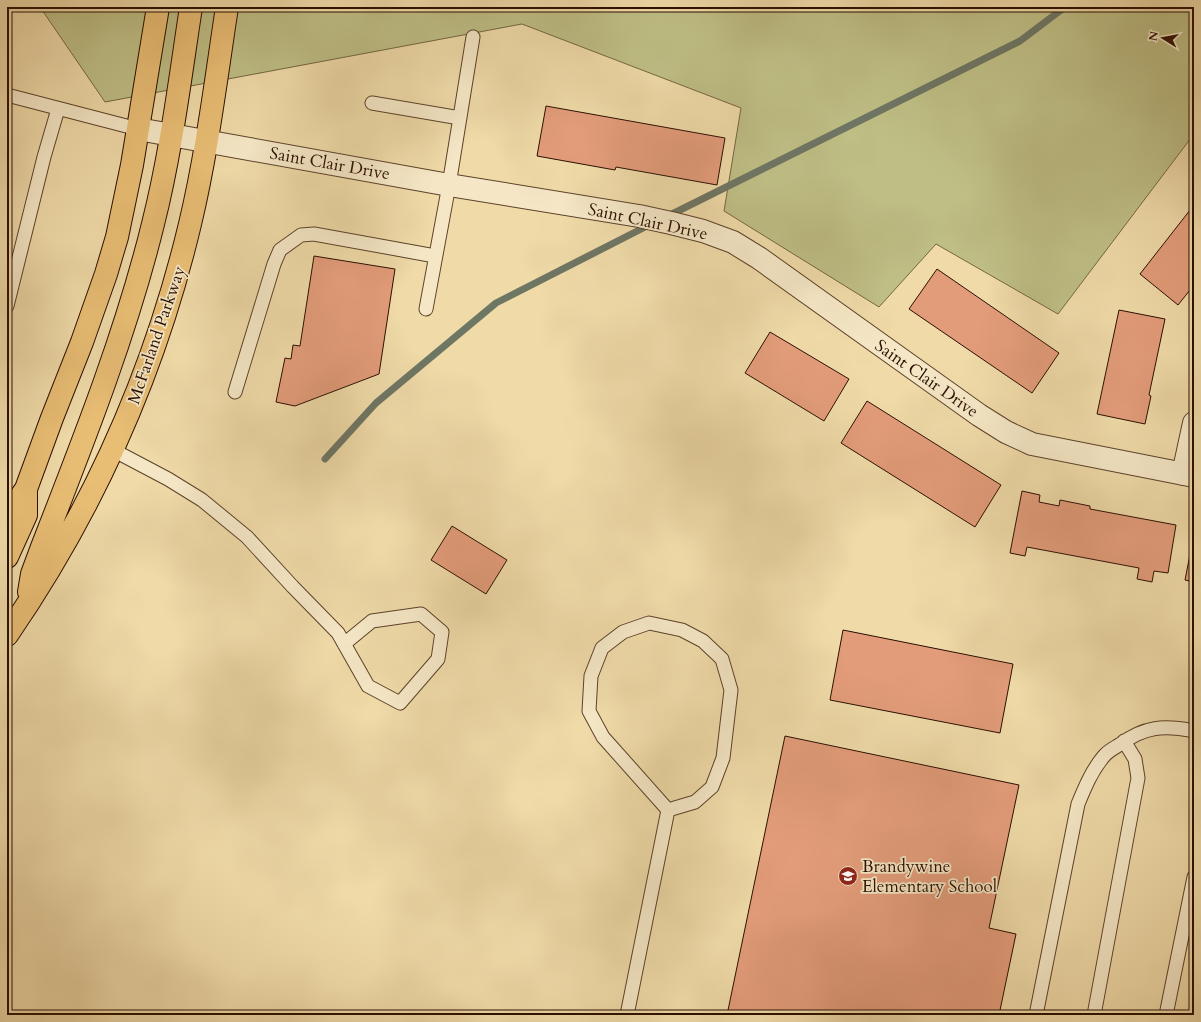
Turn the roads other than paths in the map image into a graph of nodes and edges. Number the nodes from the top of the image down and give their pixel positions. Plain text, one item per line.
1 (158, 7) edge
2 (191, 7) edge
3 (227, 7) edge
4 (473, 37) dead end
5 (7, 95) edge
6 (372, 104) dead end
7 (58, 109) junction
8 (460, 118) junction
9 (138, 129) junction
10 (171, 134) junction
11 (206, 141) junction
12 (449, 185) junction
13 (436, 256) junction
14 (11, 277) edge
15 (7, 306) edge
16 (426, 308) dead end
17 (235, 392) dead end
18 (1194, 423) edge
19 (113, 450) junction
20 (1189, 475) edge
21 (26, 489) junction
22 (7, 516) edge
23 (7, 557) edge
24 (25, 609) junction
25 (7, 635) edge
26 (344, 644) junction
27 (1194, 731) edge
28 (1124, 741) junction
29 (668, 810) junction
30 (1194, 877) edge
31 (628, 1015) edge
32 (1036, 1015) edge
33 (1094, 1015) edge
34 (1166, 1015) edge

1 - 9 main road
2 - 10 main road
3 - 11 main road, McFarland Parkway
4 - 8 lane
5 - 7 lane
6 - 8 lane
7 - 9 lane
7 - 14 lane
8 - 12 lane
9 - 10 street, Saint Clair Drive
9 - 21 main road
10 - 11 street, Saint Clair Drive
10 - 24 main road
11 - 12 street, Saint Clair Drive
11 - 19 main road, McFarland Parkway
12 - 13 lane
12 - 20 street, Saint Clair Drive
13 - 16 lane
13 - 17 lane
14 - 15 lane
18 - 20 street
19 - 24 main road, McFarland Parkway
19 - 26 lane
21 - 22 main road
21 - 23 main road
24 - 25 main road, McFarland Parkway
26 - 26 lane
27 - 28 lane
28 - 32 lane
28 - 33 lane
29 - 29 lane
29 - 31 lane
30 - 34 lane

